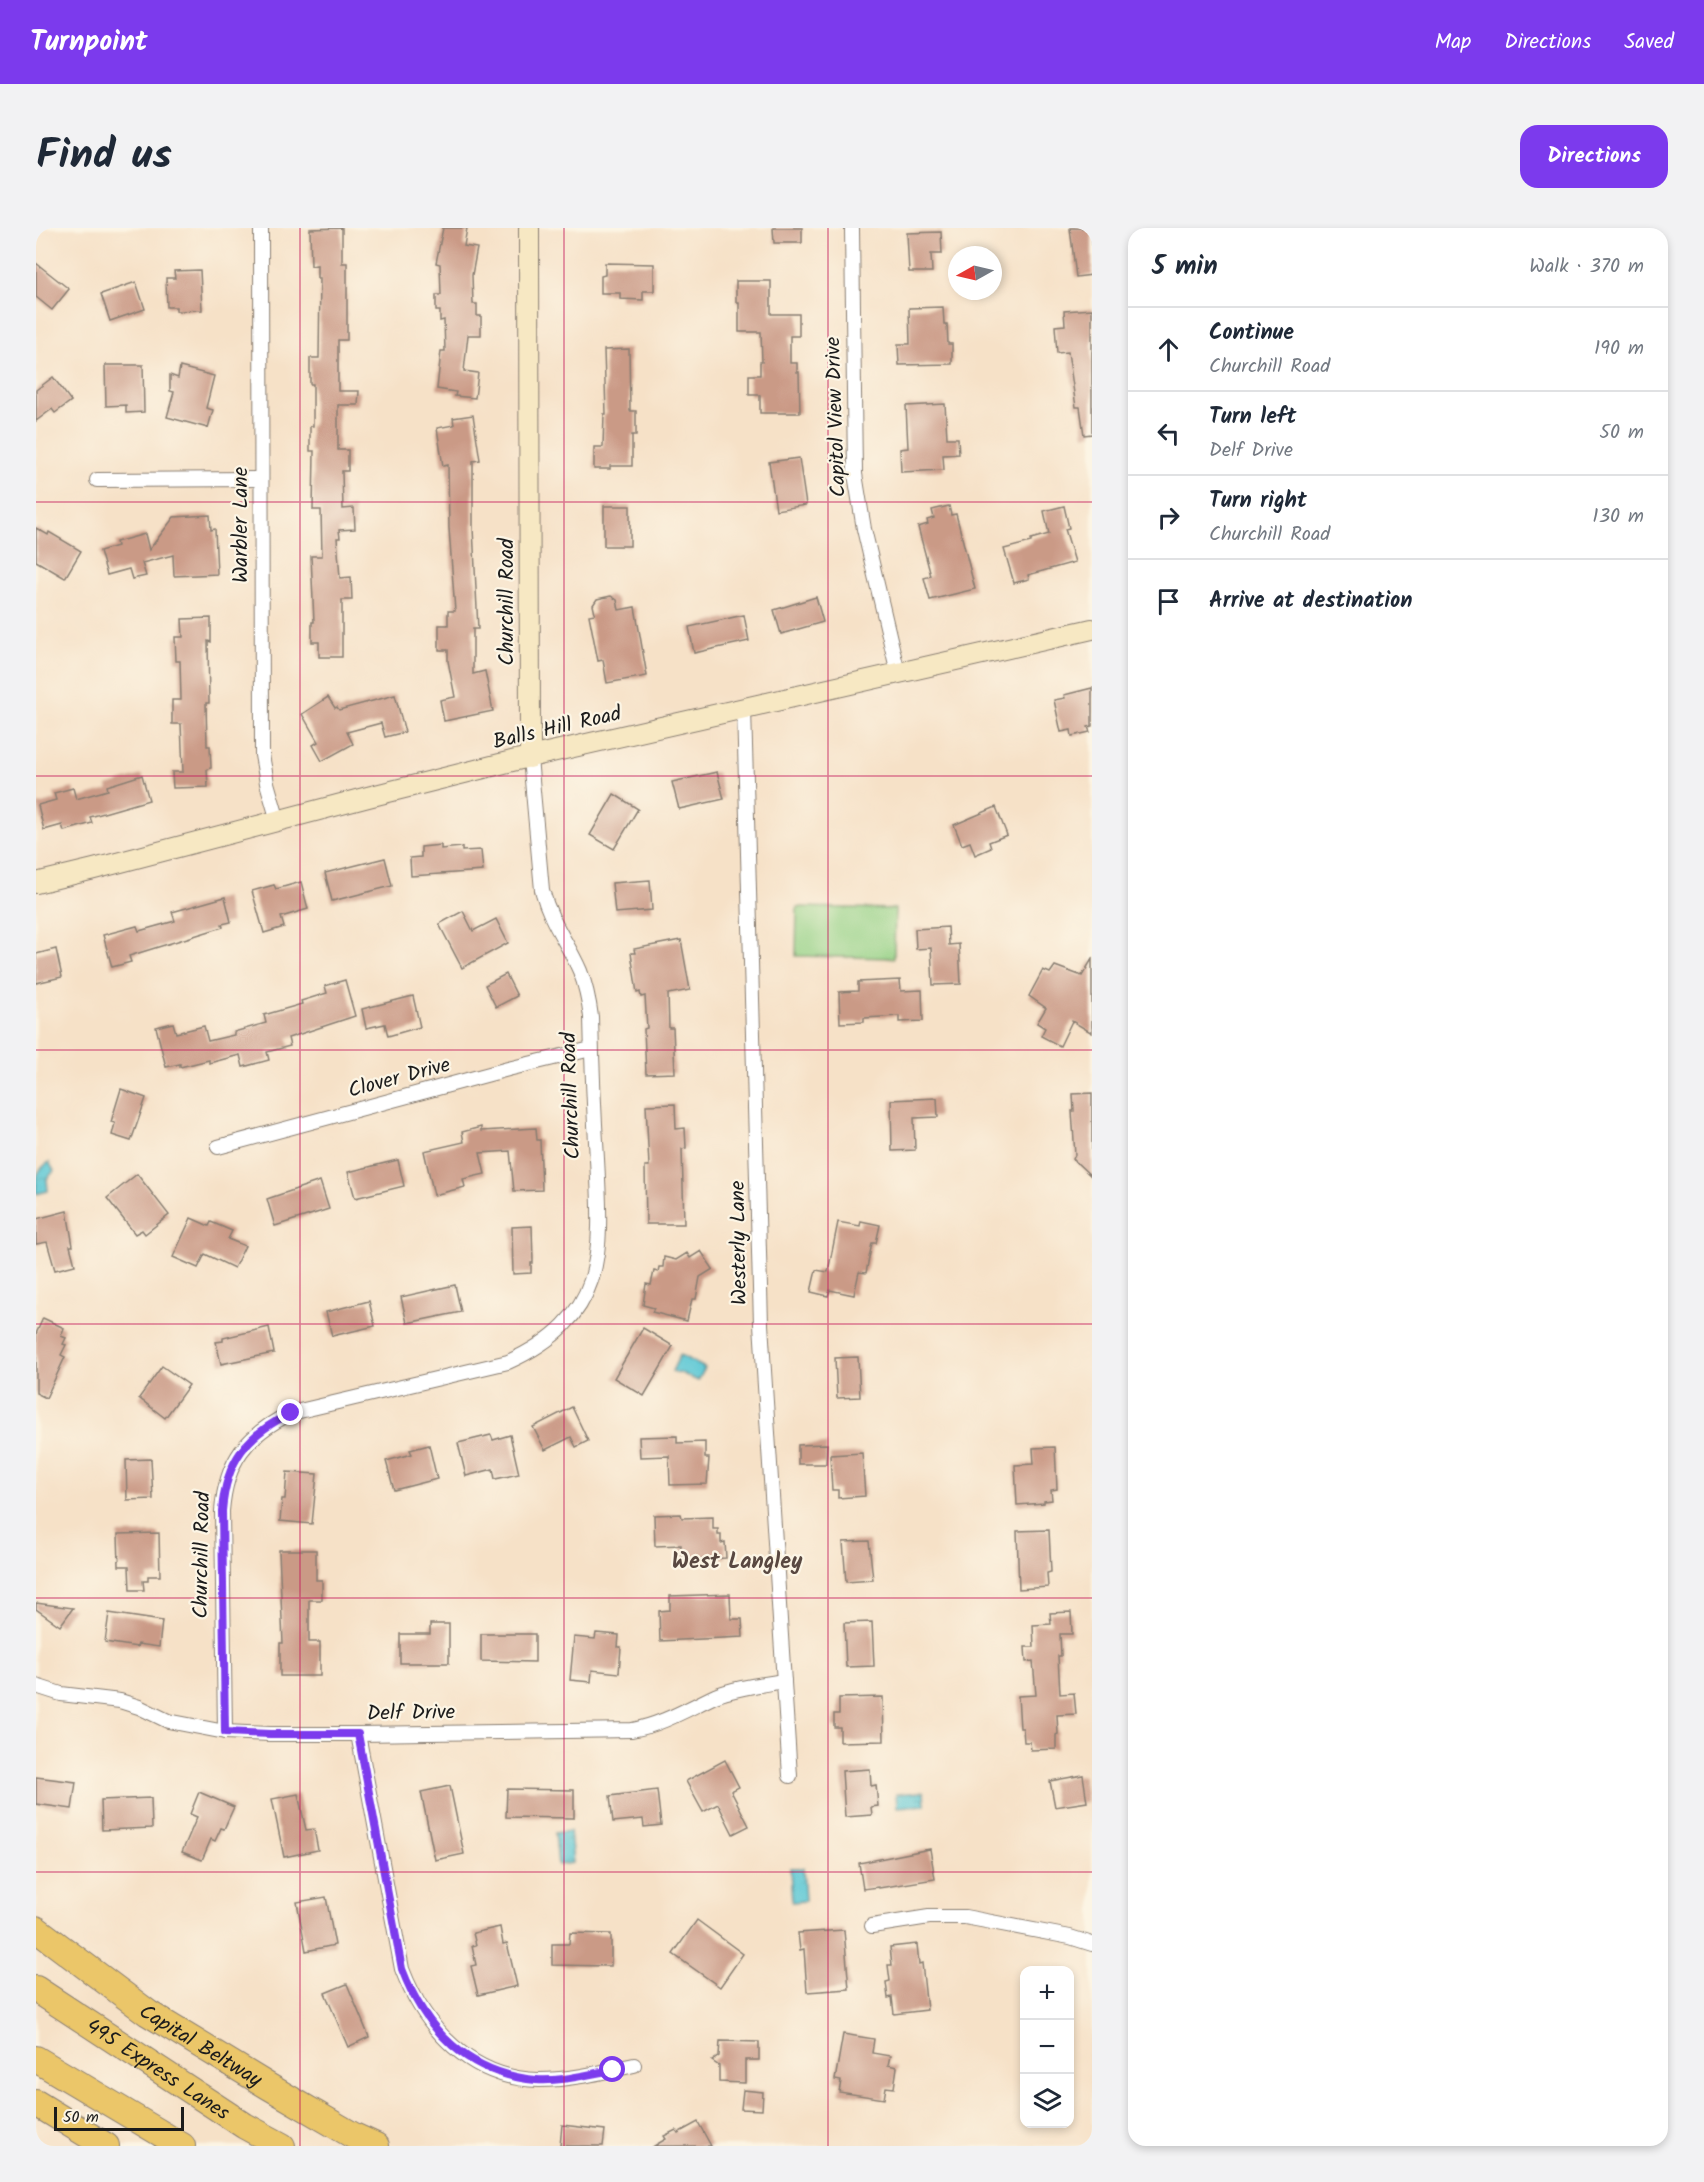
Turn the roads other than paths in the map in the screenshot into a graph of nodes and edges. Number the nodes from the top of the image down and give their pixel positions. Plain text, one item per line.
1 (261, 228) edge
2 (529, 228) edge
3 (852, 228) edge
4 (261, 479) junction
5 (97, 480) dead end
6 (1092, 629) edge
7 (898, 673) junction
8 (744, 709) junction
9 (530, 758) junction
10 (278, 820) junction
11 (36, 883) edge
12 (591, 1049) junction
13 (218, 1147) dead end
14 (784, 1682) junction
15 (36, 1686) edge
16 (225, 1732) junction
17 (358, 1734) junction
18 (790, 1776) dead end
19 (872, 1926) dead end
20 (36, 1929) edge
21 (1092, 1944) edge
22 (36, 1989) edge
23 (36, 2059) edge
24 (634, 2065) dead end
25 (36, 2103) edge
26 (106, 2146) edge
27 (182, 2146) edge
28 (282, 2146) edge
29 (376, 2146) edge

1 - 4 street, Warbler Lane
2 - 9 street, Churchill Road
3 - 7 street, Capitol View Drive
4 - 5 street
4 - 10 street, Warbler Lane
6 - 7 street, Balls Hill Road
7 - 8 street, Balls Hill Road
8 - 9 street, Balls Hill Road
8 - 14 street, Westerly Lane
9 - 10 street, Balls Hill Road
9 - 12 street, Churchill Road
10 - 11 street, Balls Hill Road
12 - 13 street, Clover Drive
12 - 16 street, Churchill Road
14 - 17 street, Delf Drive
14 - 18 street, Westerly Lane
15 - 16 street, Delf Drive
16 - 17 street, Delf Drive
17 - 24 street
19 - 21 street
20 - 29 highway, Capital Beltway
22 - 28 highway, 495 Express Lanes
23 - 27 highway
25 - 26 highway

